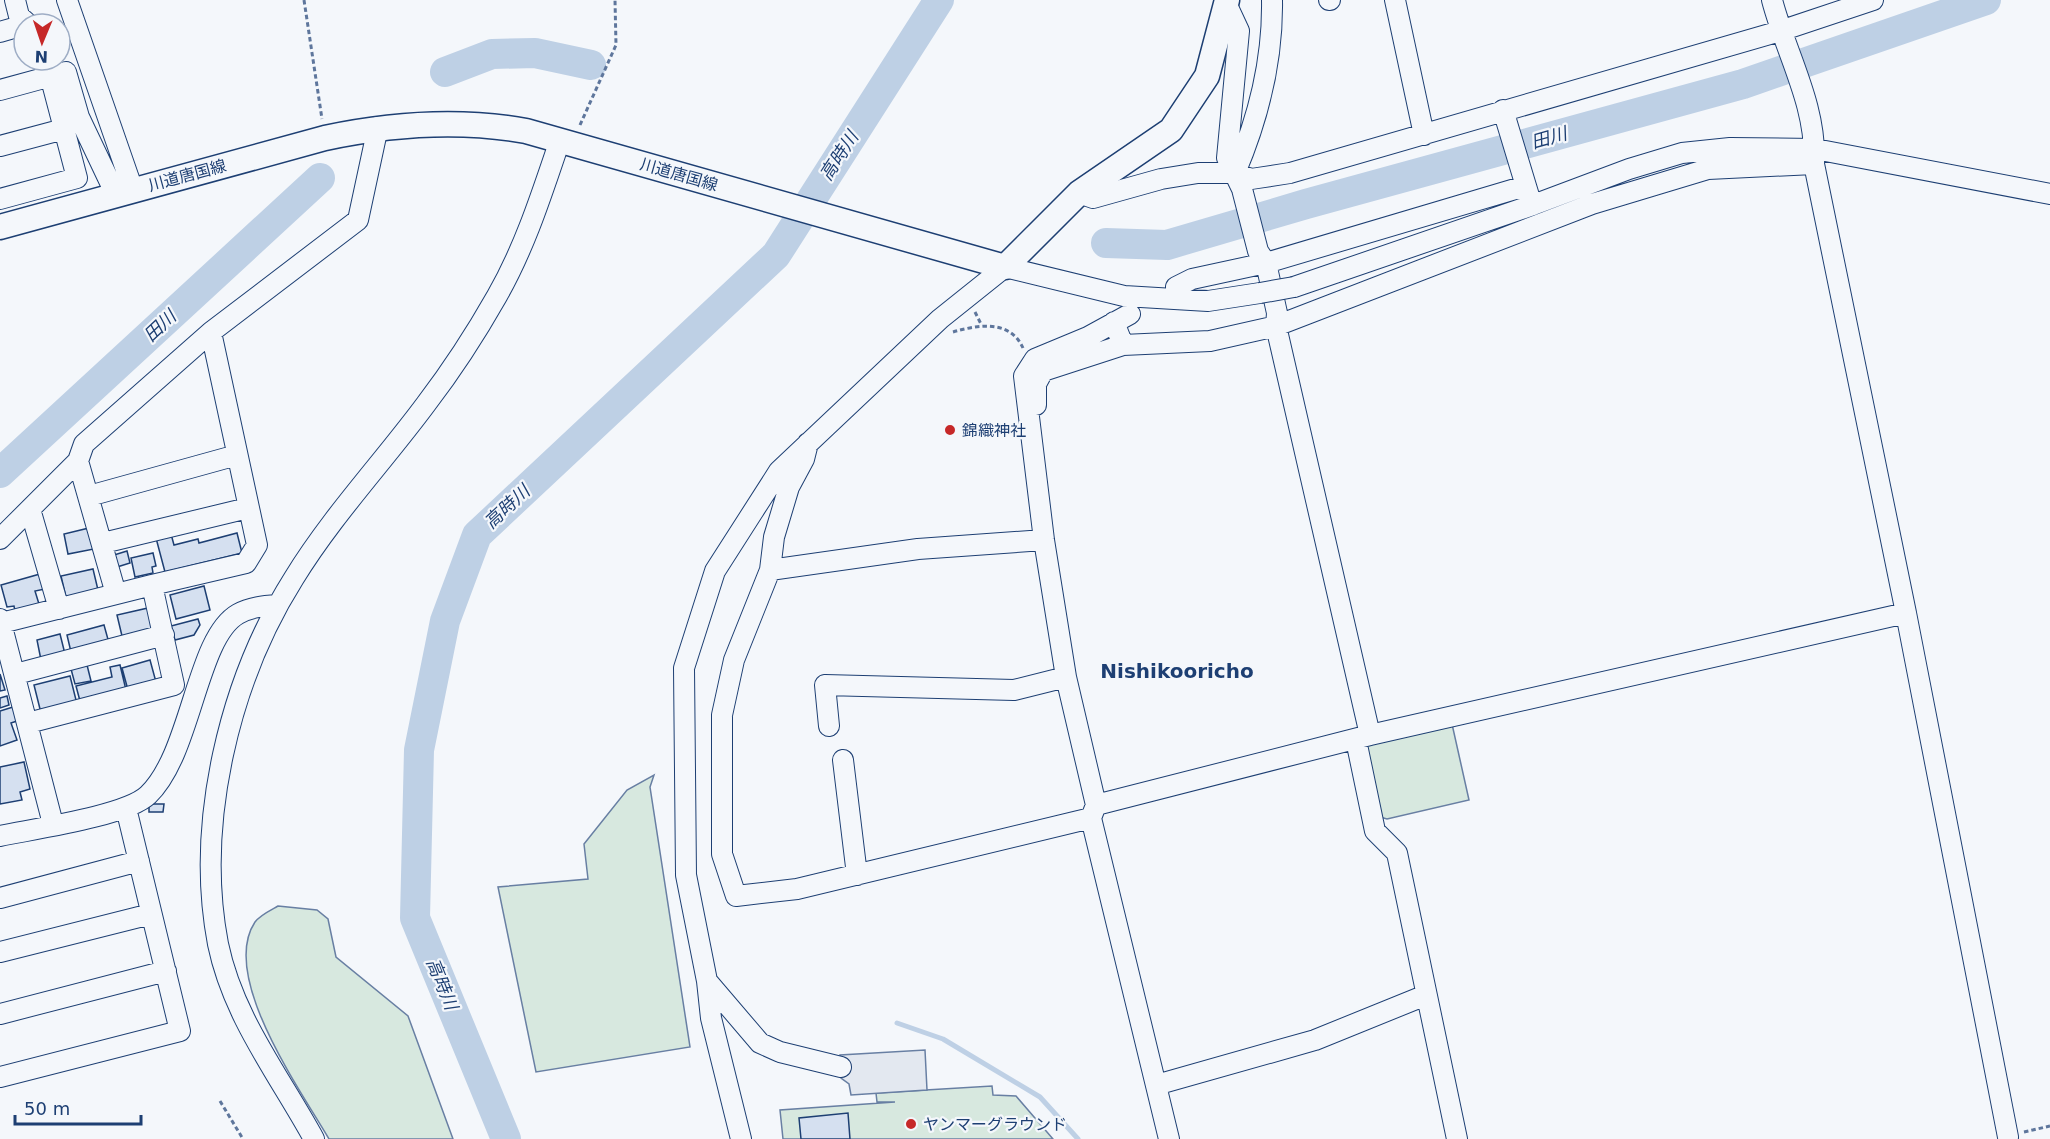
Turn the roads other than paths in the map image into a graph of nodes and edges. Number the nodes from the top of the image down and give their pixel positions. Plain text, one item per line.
1 (67, 0) edge
2 (1272, 0) edge
3 (1395, 0) edge
4 (1772, 0) edge
5 (1873, 0) edge
6 (1227, 1) edge
7 (1784, 36) junction
8 (39, 72) edge
9 (49, 72) edge
10 (66, 72) edge
11 (0, 90) edge
12 (1504, 115) junction
13 (378, 127) junction
14 (64, 129) junction
15 (1424, 135) junction
16 (572, 144) junction
17 (0, 146) edge
18 (1815, 157) junction
19 (1238, 181) junction
20 (1524, 184) junction
21 (125, 192) junction
22 (1079, 193) junction
23 (2050, 194) edge
24 (0, 199) edge
25 (1533, 205) junction
26 (1542, 223) junction
27 (0, 227) edge
28 (1262, 257) junction
29 (995, 264) junction
30 (1176, 287) dead end
31 (1276, 326) junction
32 (212, 332) junction
33 (1123, 345) junction
34 (808, 443) junction
35 (1032, 443) junction
36 (237, 455) junction
37 (78, 461) junction
38 (88, 496) junction
39 (248, 508) junction
40 (30, 509) junction
41 (0, 539) edge
42 (1044, 540) junction
43 (103, 543) junction
44 (770, 570) junction
45 (152, 585) junction
46 (116, 594) junction
47 (278, 605) junction
48 (59, 609) junction
49 (1906, 613) junction
50 (1, 621) edge
51 (164, 635) junction
52 (16, 674) junction
53 (1066, 677) junction
54 (28, 723) junction
55 (830, 726) dead end
56 (1363, 738) junction
57 (843, 760) dead end
58 (126, 808) junction
59 (1093, 812) junction
60 (53, 824) junction
61 (0, 836) edge
62 (139, 861) junction
63 (856, 875) junction
64 (0, 898) edge
65 (152, 914) junction
66 (0, 952) edge
67 (165, 971) junction
68 (707, 981) junction
69 (1426, 995) junction
70 (0, 1014) edge
71 (841, 1067) dead end
72 (0, 1077) edge
73 (1156, 1085) junction
74 (2008, 1137) dead end
75 (314, 1139) edge
76 (741, 1139) edge
77 (1169, 1139) edge
78 (1457, 1139) edge

1 - 21 street
2 - 19 street
3 - 15 street
4 - 7 street
5 - 7 street
6 - 19 street
6 - 22 main road
7 - 12 street
7 - 18 street
8 - 11 street
9 - 14 street
10 - 21 street
12 - 15 street
12 - 20 street
13 - 16 main road, 川道唐国線
13 - 21 main road, 川道唐国線
13 - 32 street
14 - 17 street
14 - 24 street
15 - 19 street
16 - 29 main road, 川道唐国線
16 - 47 street
18 - 23 street
18 - 25 street
18 - 26 street
18 - 49 street
19 - 22 street
19 - 28 street
20 - 25 street
20 - 28 street
21 - 27 main road, 川道唐国線
22 - 29 main road
25 - 26 street
25 - 29 street, bridge
26 - 31 street
28 - 30 street
28 - 31 street
29 - 34 street
31 - 33 street
31 - 56 street
32 - 36 street
32 - 37 street
33 - 35 street
33 - 35 street
34 - 44 street
34 - 68 street
35 - 42 street
36 - 38 street
36 - 39 street
37 - 38 street
37 - 40 street
38 - 43 street
39 - 43 street
39 - 45 street
40 - 41 street
40 - 48 street
42 - 44 street
42 - 53 street
43 - 46 street
44 - 63 street
45 - 46 street
45 - 51 street
46 - 48 street
47 - 58 street
47 - 75 street
48 - 50 street
49 - 56 street
49 - 74 street
50 - 52 street
51 - 52 street
51 - 54 street
52 - 54 street
53 - 55 street
53 - 59 street
54 - 60 street
56 - 59 street
56 - 69 street
57 - 63 street
58 - 60 street
58 - 62 street
59 - 63 street
59 - 73 street
60 - 61 street
62 - 64 street
62 - 65 street
65 - 66 street
65 - 67 street
67 - 70 street
67 - 72 street
68 - 71 street
68 - 76 street
69 - 73 street
69 - 78 street
73 - 77 street

